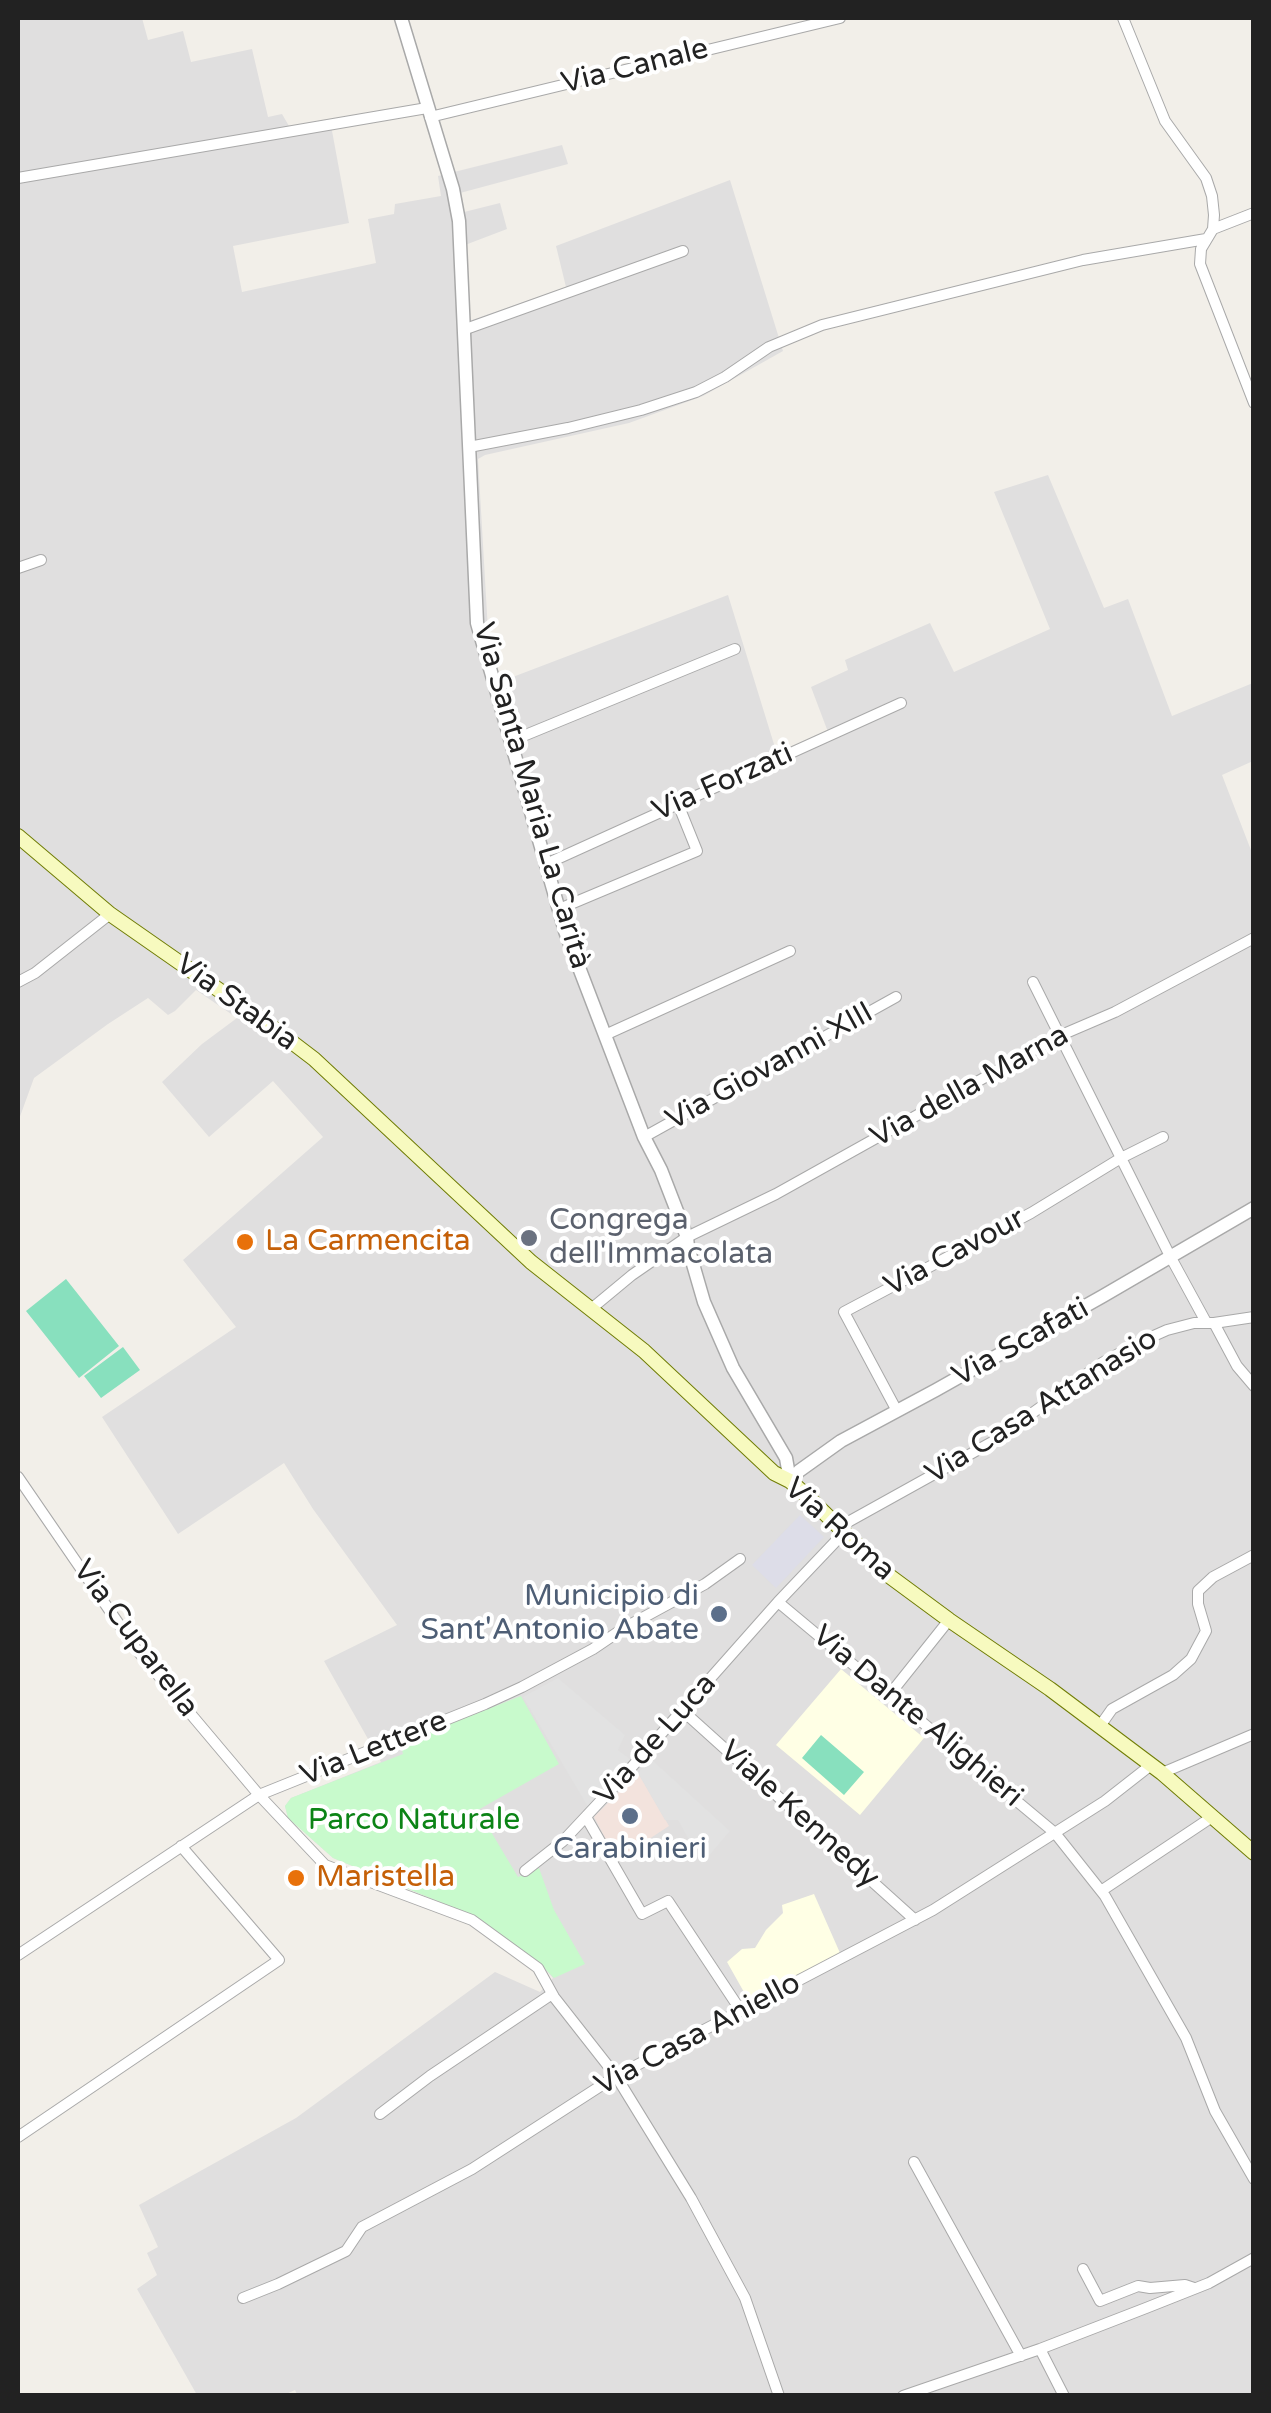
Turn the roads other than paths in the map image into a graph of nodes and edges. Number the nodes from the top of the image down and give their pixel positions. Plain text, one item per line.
1 (400, 18) edge
2 (840, 18) edge
3 (1123, 18) edge
4 (429, 112) junction
5 (18, 178) edge
6 (1254, 213) edge
7 (1209, 234) junction
8 (683, 251) dead end
9 (464, 330) junction
10 (1254, 403) edge
11 (469, 447) junction
12 (42, 560) dead end
13 (18, 568) edge
14 (735, 649) dead end
15 (901, 703) dead end
16 (511, 741) junction
17 (678, 804) junction
18 (18, 836) edge
19 (546, 864) junction
20 (559, 909) junction
21 (110, 914) junction
22 (1254, 938) edge
23 (790, 950) dead end
24 (18, 982) edge
25 (1034, 982) dead end
26 (896, 997) dead end
27 (605, 1036) junction
28 (1060, 1036) junction
29 (644, 1137) junction
30 (1162, 1137) dead end
31 (1121, 1158) junction
32 (445, 1182) joint
33 (1254, 1208) edge
34 (687, 1238) junction
35 (1170, 1256) junction
36 (591, 1309) junction
37 (1254, 1317) edge
38 (1210, 1323) junction
39 (1254, 1386) edge
40 (897, 1411) junction
41 (18, 1478) edge
42 (790, 1481) junction
43 (841, 1528) junction
44 (1254, 1556) edge
45 (740, 1559) dead end
46 (778, 1602) junction
47 (949, 1620) junction
48 (890, 1694) junction
49 (683, 1711) junction
50 (1100, 1726) junction
51 (1254, 1734) edge
52 (1156, 1769) junction
53 (259, 1795) junction
54 (586, 1817) junction
55 (1212, 1817) junction
56 (1055, 1833) junction
57 (181, 1846) junction
58 (1254, 1853) edge
59 (525, 1871) dead end
60 (1100, 1891) junction
61 (915, 1920) junction
62 (18, 1955) edge
63 (552, 1994) junction
64 (740, 2011) junction
65 (616, 2076) junction
66 (380, 2114) dead end
67 (18, 2137) edge
68 (914, 2162) dead end
69 (1254, 2180) edge
70 (1254, 2258) edge
71 (1083, 2270) dead end
72 (1194, 2288) junction
73 (243, 2298) dead end
74 (1040, 2350) junction
75 (1021, 2356) junction
76 (779, 2396) edge
77 (903, 2396) edge
78 (1064, 2396) edge

1 - 4 street, Via Santa Maria La Carità
2 - 4 street, Via Canale
3 - 7 street
4 - 5 street, Via Canale
4 - 9 street, Via Santa Maria La Carità
6 - 7 street
7 - 10 street
7 - 11 street
8 - 9 street
9 - 11 street, Via Santa Maria La Carità
11 - 16 street, Via Santa Maria La Carità
12 - 13 street
14 - 16 street
15 - 17 street, Via Forzati
16 - 19 street, Via Santa Maria La Carità
17 - 19 street, Via Forzati
17 - 20 street
18 - 21 main road, Via Stabia
19 - 20 street, Via Santa Maria La Carità
20 - 27 street, Via Santa Maria La Carità
21 - 24 street
21 - 32 main road, Via Stabia
22 - 28 street, Via della Marna
23 - 27 street
25 - 28 street
26 - 29 street, Via Giovanni XIII
27 - 29 street, Via Santa Maria La Carità
28 - 31 street
28 - 34 street, Via della Marna
29 - 34 street, Via Santa Maria La Carità
30 - 31 street, Via Cavour
31 - 35 street
31 - 40 street, Via Cavour
32 - 36 main road, Via Roma
33 - 35 street, Via Scafati
34 - 36 street, Via della Marna
34 - 42 street, Via Santa Maria La Carità
35 - 38 street
35 - 40 street, Via Scafati
36 - 42 main road, Via Roma
37 - 38 street, Via Casa Attanasio
38 - 39 street
38 - 43 street, Via Casa Attanasio
40 - 42 street, Via Scafati
41 - 53 street, Via Cuparella
42 - 43 main road, Via Roma
43 - 46 street, Via de Luca
43 - 47 main road, Via Roma
44 - 50 street
45 - 53 street, Via Lettere
46 - 48 street, Via Dante Alighieri
46 - 49 street, Via de Luca
47 - 48 street
47 - 50 main road, Via Roma
48 - 56 street, Via Dante Alighieri
49 - 54 street, Via de Luca
49 - 61 street, Viale Kennedy
50 - 52 main road, Via Roma
51 - 52 street, Via Casa Aniello
52 - 55 main road, Via Roma
52 - 56 street, Via Casa Aniello
53 - 57 street, Via Lettere
53 - 63 street, Via Cuparella
54 - 59 street, Via de Luca
54 - 64 street
55 - 58 main road, Via Roma
55 - 60 street
56 - 60 street, Via Dante Alighieri
56 - 61 street, Via Casa Aniello
57 - 62 street, Via Lettere
57 - 67 street
60 - 69 street, Via Dante Alighieri
61 - 64 street, Via Casa Aniello
63 - 65 street, Via Cuparella
63 - 66 street
64 - 65 street, Via Casa Aniello
65 - 73 street, Via Casa Aniello
65 - 76 street, Via Cuparella
68 - 75 street
70 - 72 street
71 - 72 street
72 - 74 street
74 - 75 street
74 - 78 street
75 - 77 street

